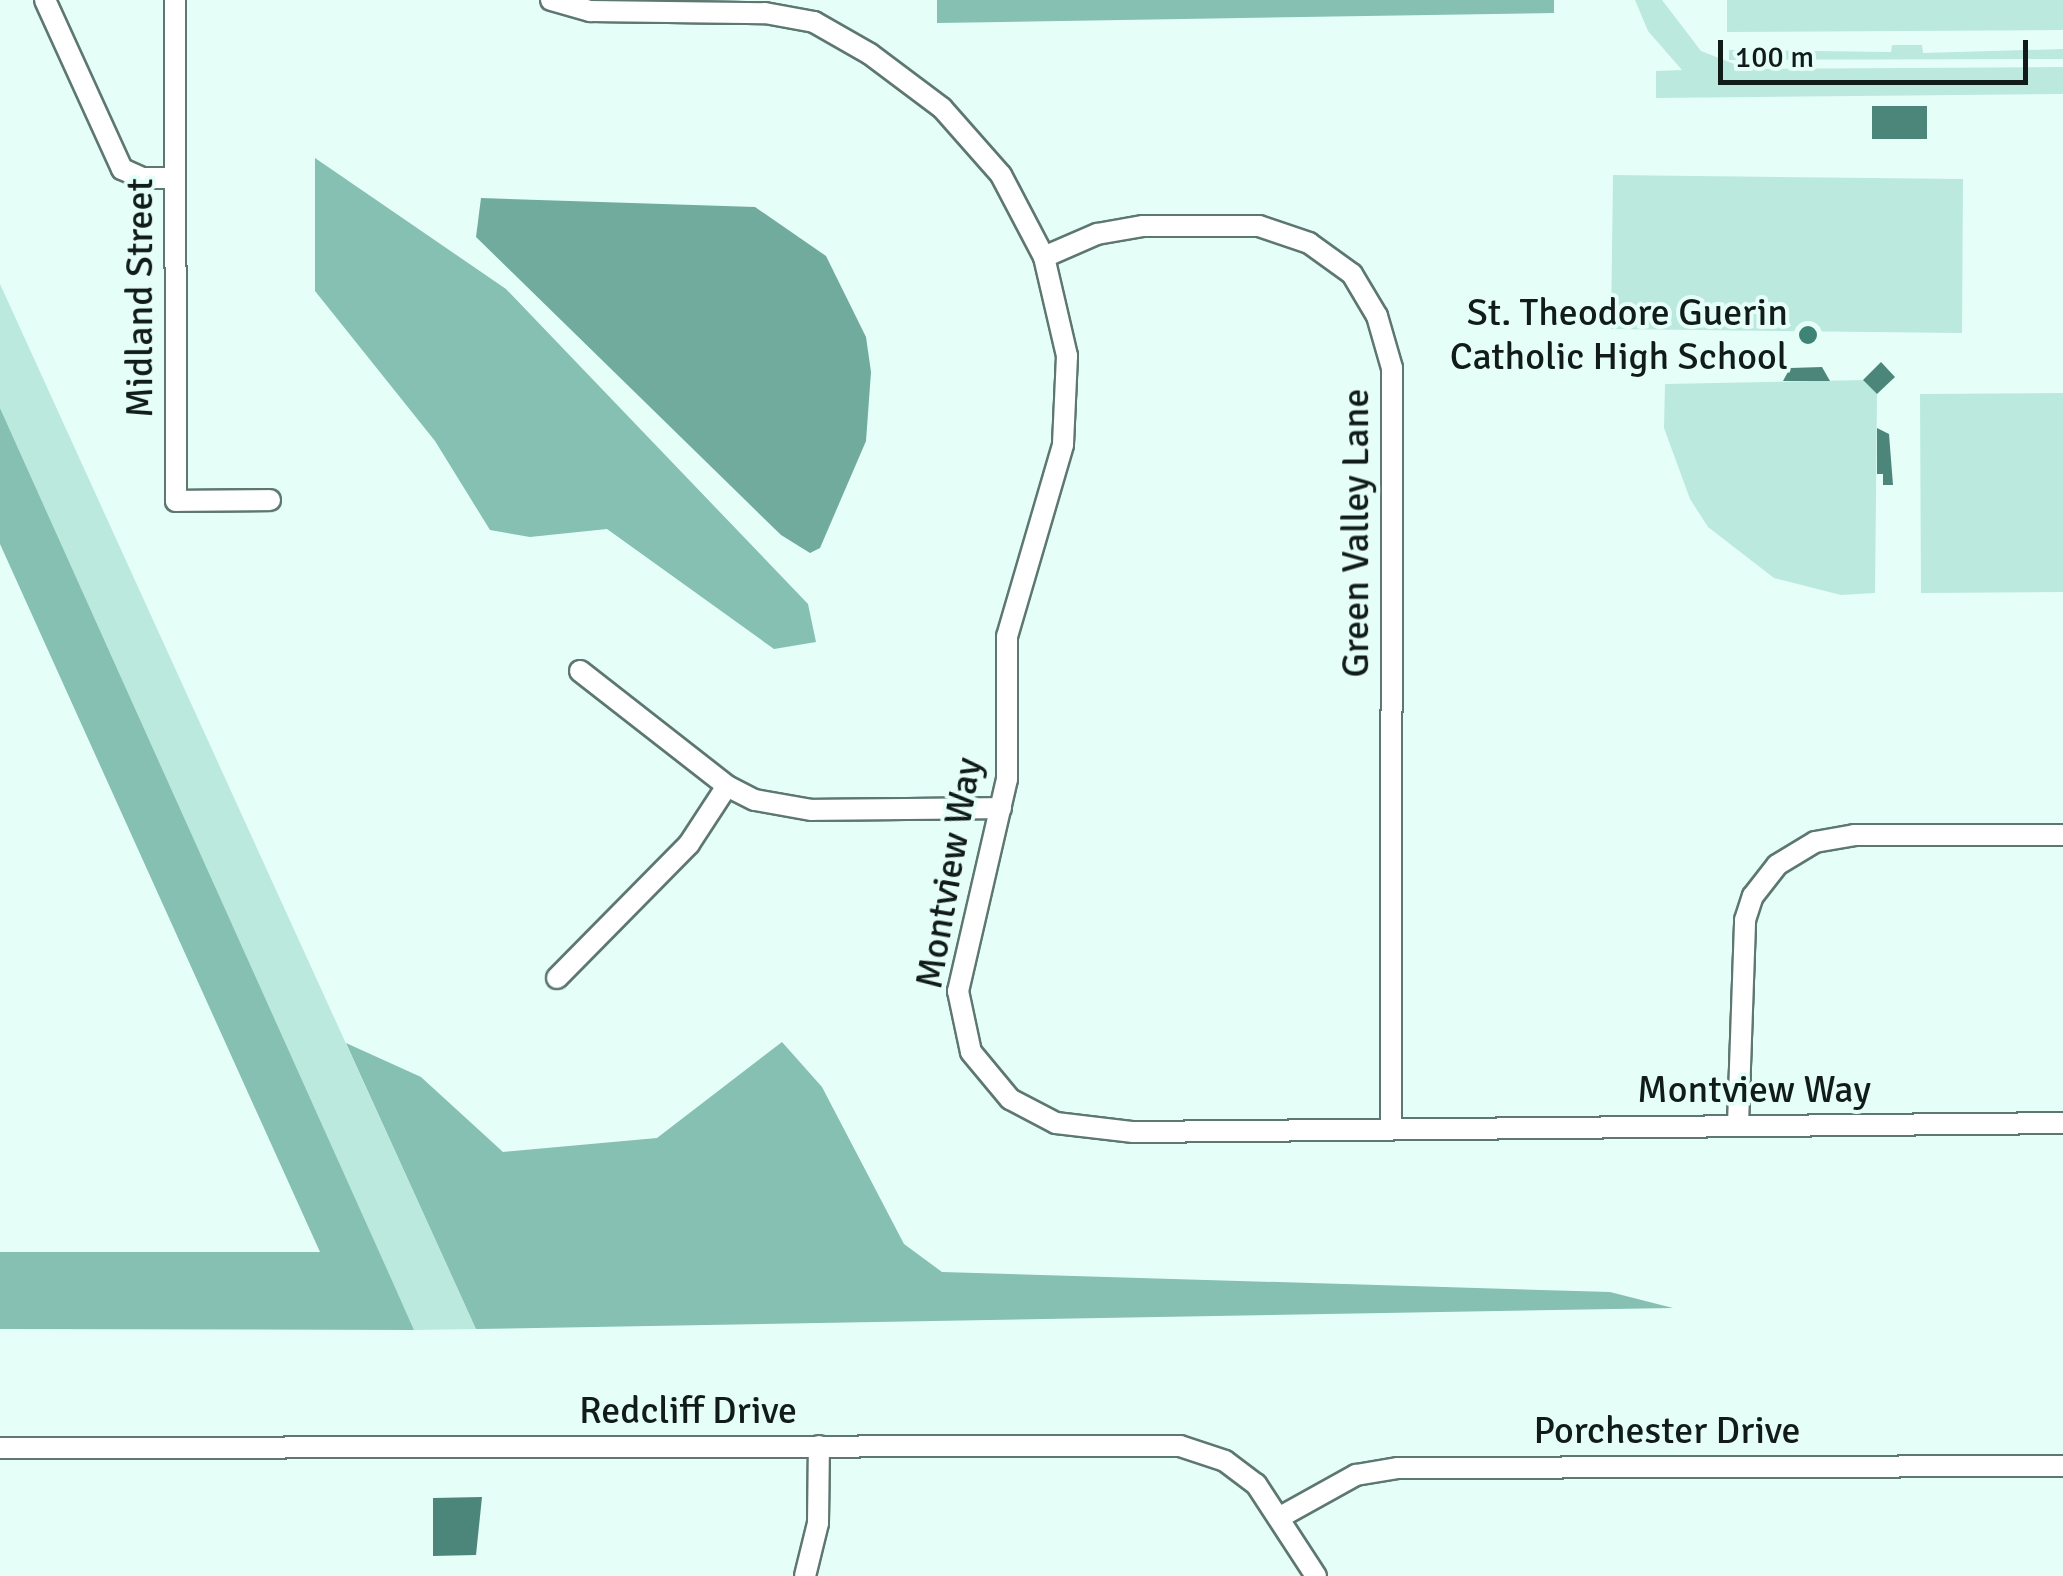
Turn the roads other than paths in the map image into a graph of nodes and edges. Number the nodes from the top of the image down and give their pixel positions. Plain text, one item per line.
1 (45, 0) edge
2 (175, 0) edge
3 (551, 0) edge
4 (765, 6) edge
5 (175, 178) junction
6 (1044, 257) junction
7 (270, 500) dead end
8 (580, 670) dead end
9 (726, 786) junction
10 (1000, 808) junction
11 (2063, 835) edge
12 (557, 978) dead end
13 (2063, 1122) edge
14 (1738, 1124) junction
15 (1390, 1127) junction
16 (820, 1446) junction
17 (0, 1448) edge
18 (2063, 1466) edge
19 (1282, 1516) junction
20 (805, 1576) edge
21 (1316, 1576) edge

1 - 5 street
2 - 5 street, Midland Street
3 - 4 street, Montview Way
4 - 6 street, Montview Way
5 - 7 street, Midland Street
6 - 10 street, Montview Way
6 - 15 street, Green Valley Lane
8 - 9 street
9 - 10 street
9 - 12 street
10 - 15 street, Montview Way
11 - 14 street
13 - 14 street, Montview Way
14 - 15 street, Montview Way
16 - 17 street, Redcliff Drive
16 - 19 street, Redcliff Drive
16 - 20 street
18 - 19 street, Porchester Drive
19 - 21 street, Redcliff Drive

